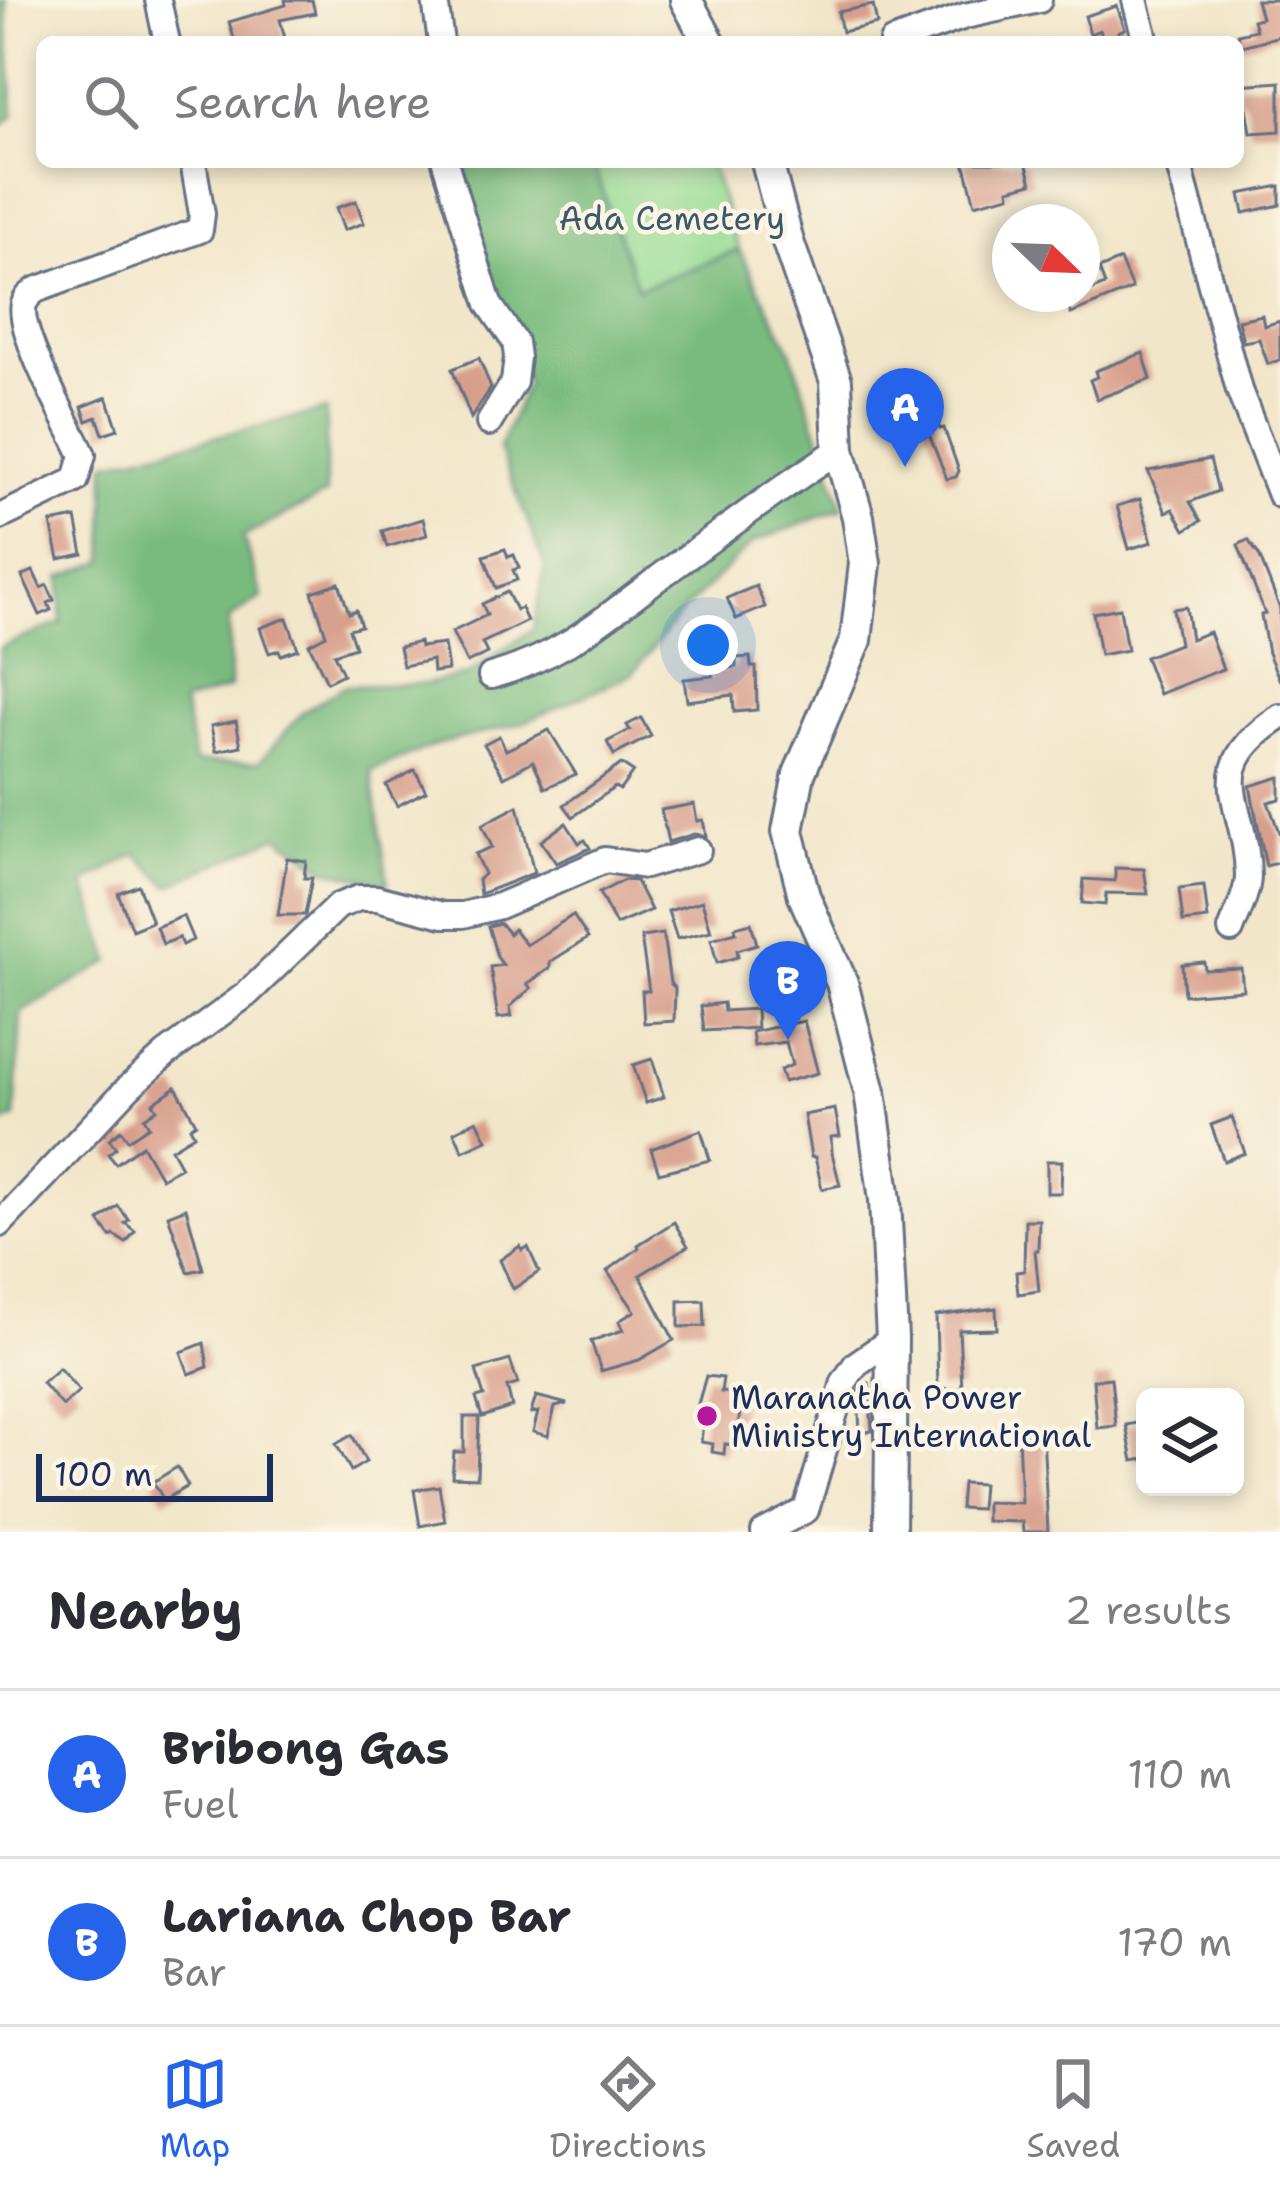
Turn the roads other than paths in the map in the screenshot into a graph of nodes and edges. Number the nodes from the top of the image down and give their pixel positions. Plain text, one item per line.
1 (158, 0) edge
2 (435, 0) edge
3 (686, 0) edge
4 (1039, 0) edge
5 (1135, 0) edge
6 (166, 36) edge
7 (440, 36) edge
8 (706, 36) edge
9 (909, 36) edge
10 (1144, 36) edge
11 (195, 168) edge
12 (447, 168) edge
13 (768, 168) edge
14 (1180, 168) edge
15 (489, 422) dead end
16 (838, 450) junction
17 (1280, 495) edge
18 (0, 517) edge
19 (491, 676) dead end
20 (1280, 717) edge
21 (698, 850) dead end
22 (1231, 930) dead end
23 (0, 1224) edge
24 (892, 1339) junction
25 (764, 1532) edge
26 (890, 1532) edge

1 - 6 street
2 - 7 street
3 - 8 main road
4 - 9 street
5 - 10 street
11 - 18 street
12 - 15 street
13 - 16 main road
14 - 17 street
16 - 19 street
16 - 24 main road
20 - 22 street
21 - 23 street
24 - 25 street
24 - 26 main road

